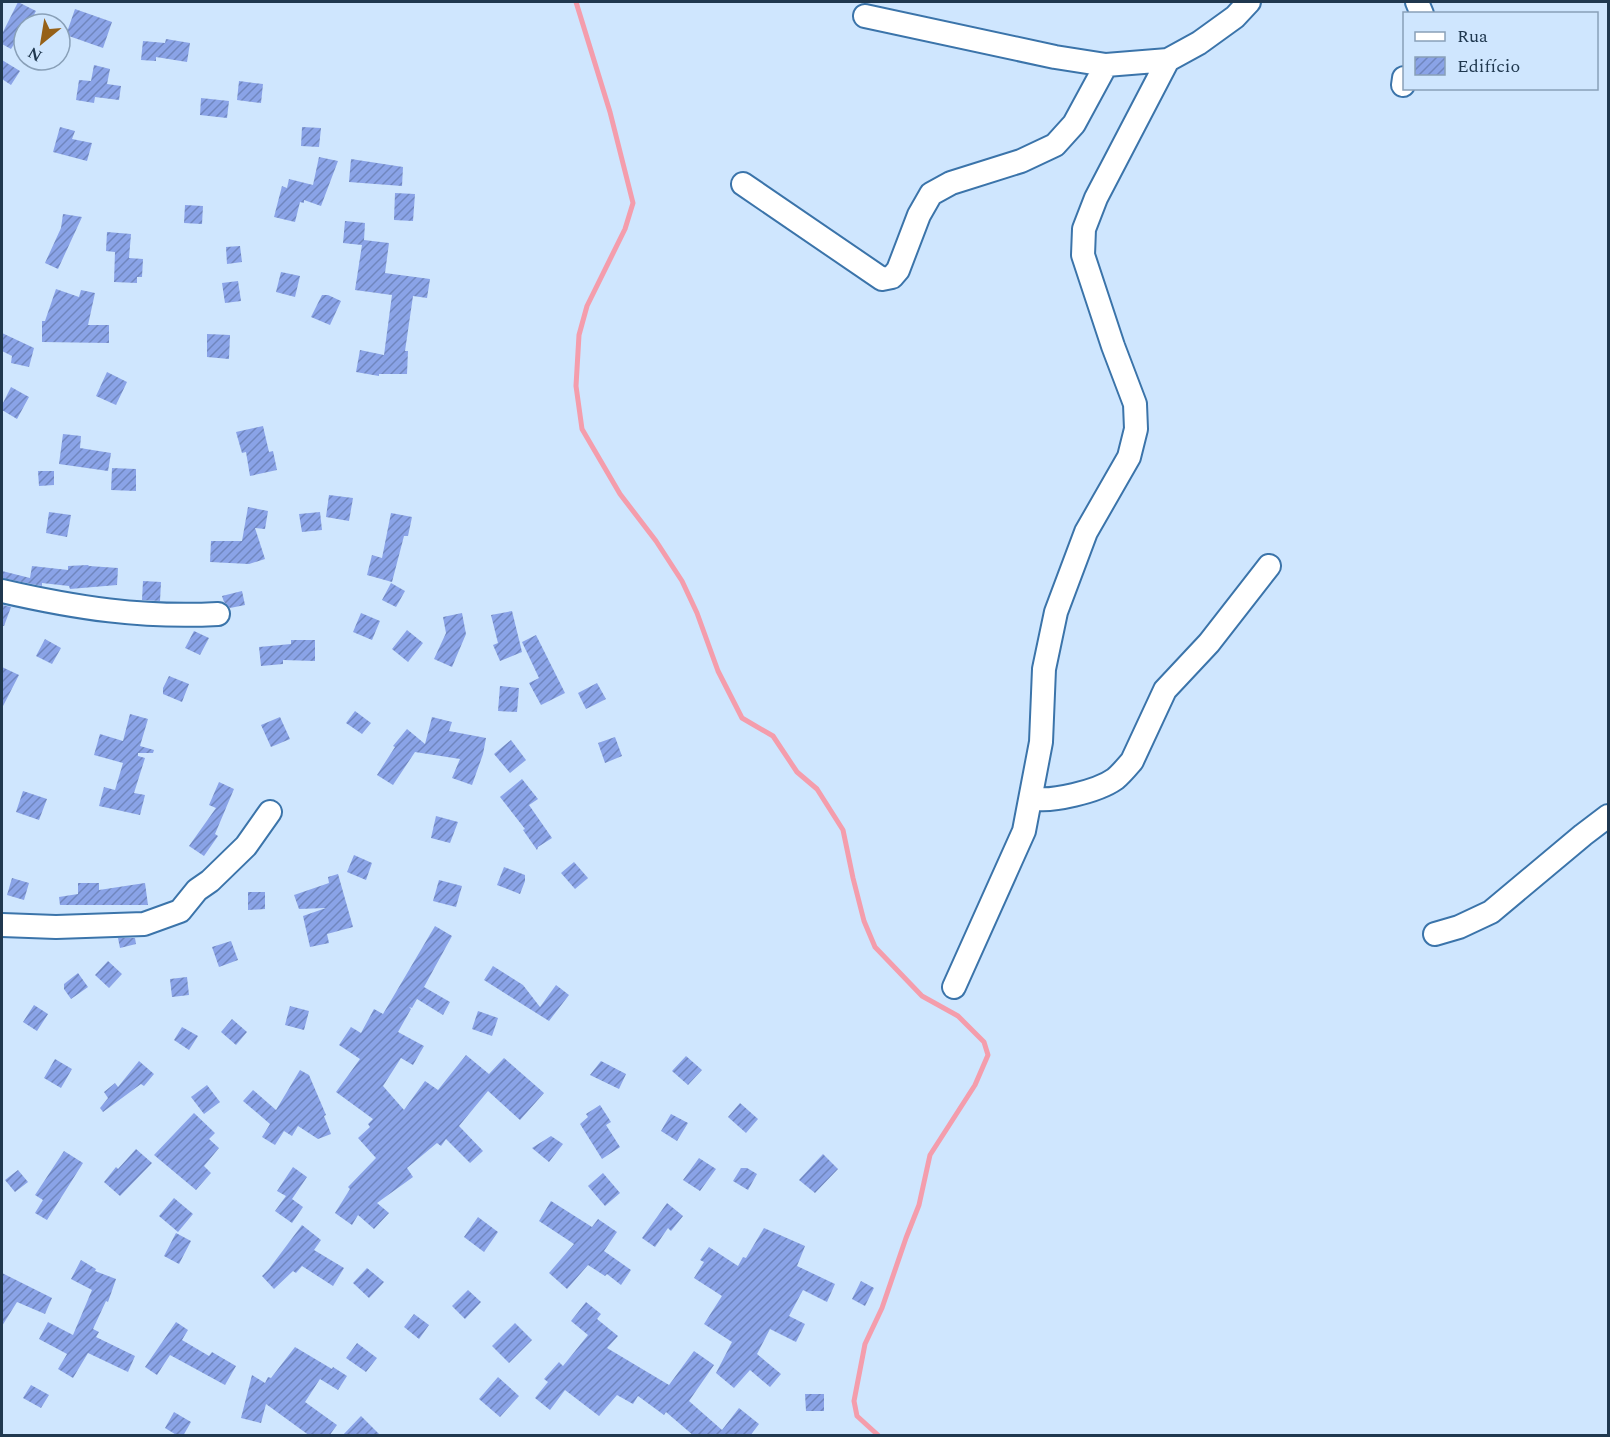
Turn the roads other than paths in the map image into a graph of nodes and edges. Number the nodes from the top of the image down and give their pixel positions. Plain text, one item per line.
1 (1249, 2) edge
2 (865, 16) dead end
3 (1168, 60) junction
4 (1106, 65) junction
5 (743, 184) dead end
6 (1269, 566) dead end
7 (2, 591) edge
8 (218, 614) dead end
9 (1031, 798) junction
10 (270, 812) dead end
11 (1608, 816) edge
12 (2, 925) edge
13 (1435, 934) dead end
14 (954, 987) dead end

1 - 3 street
2 - 4 street
3 - 4 street
3 - 9 street
4 - 5 street
6 - 9 street
7 - 8 street
9 - 14 street
10 - 12 street
11 - 13 street

